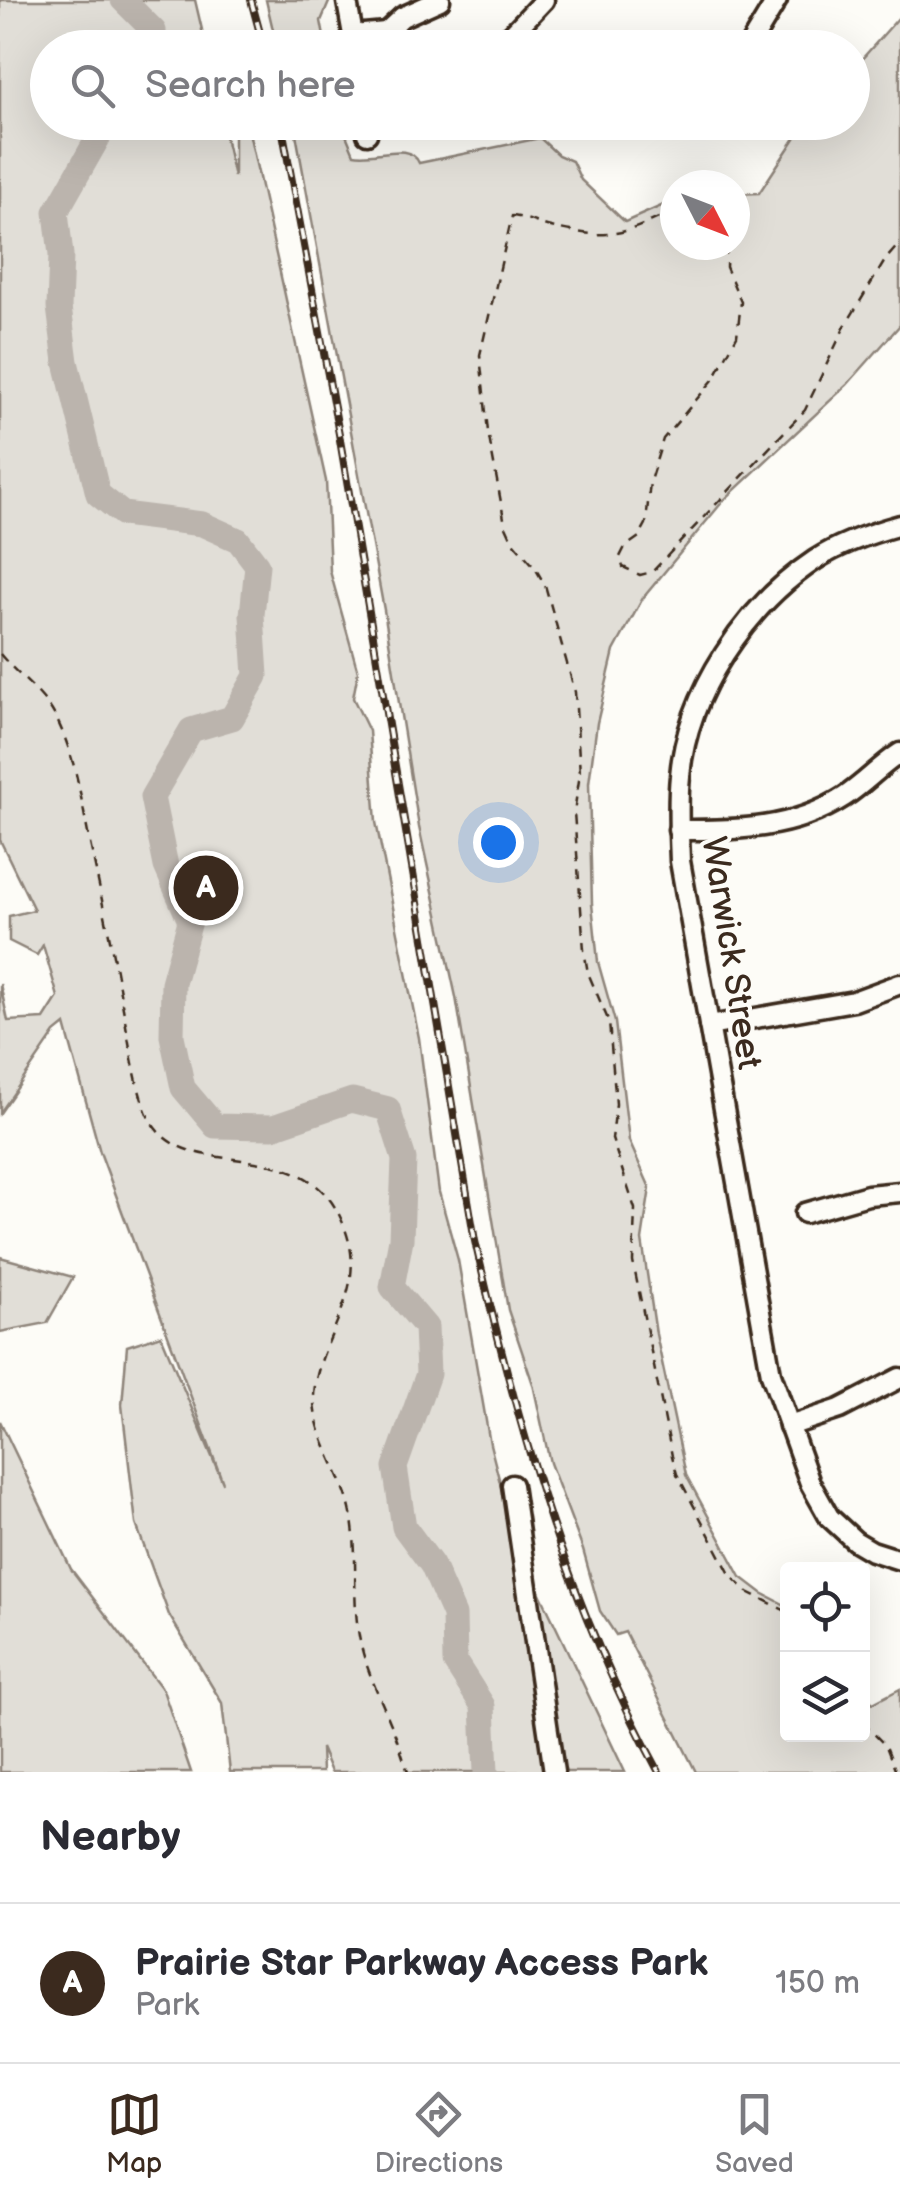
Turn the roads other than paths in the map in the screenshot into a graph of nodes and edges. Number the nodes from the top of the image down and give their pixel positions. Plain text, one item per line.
1 (440, 0) edge
2 (544, 0) edge
3 (777, 0) edge
4 (347, 2) edge
5 (352, 30) edge
6 (394, 30) edge
7 (516, 30) edge
8 (759, 30) edge
9 (900, 524) edge
10 (900, 754) edge
11 (678, 830) junction
12 (900, 984) edge
13 (709, 1026) junction
14 (900, 1192) edge
15 (805, 1214) dead end
16 (900, 1378) edge
17 (789, 1426) junction
18 (512, 1485) dead end
19 (900, 1560) edge
20 (554, 1772) edge

1 - 6 street
2 - 7 street
3 - 8 street
4 - 5 street
9 - 11 street, Warwick Street
10 - 11 street
11 - 13 street, Warwick Street
12 - 13 street
13 - 17 street, Warwick Street
14 - 15 street
16 - 17 street
17 - 19 street, Warwick Street
18 - 20 street

